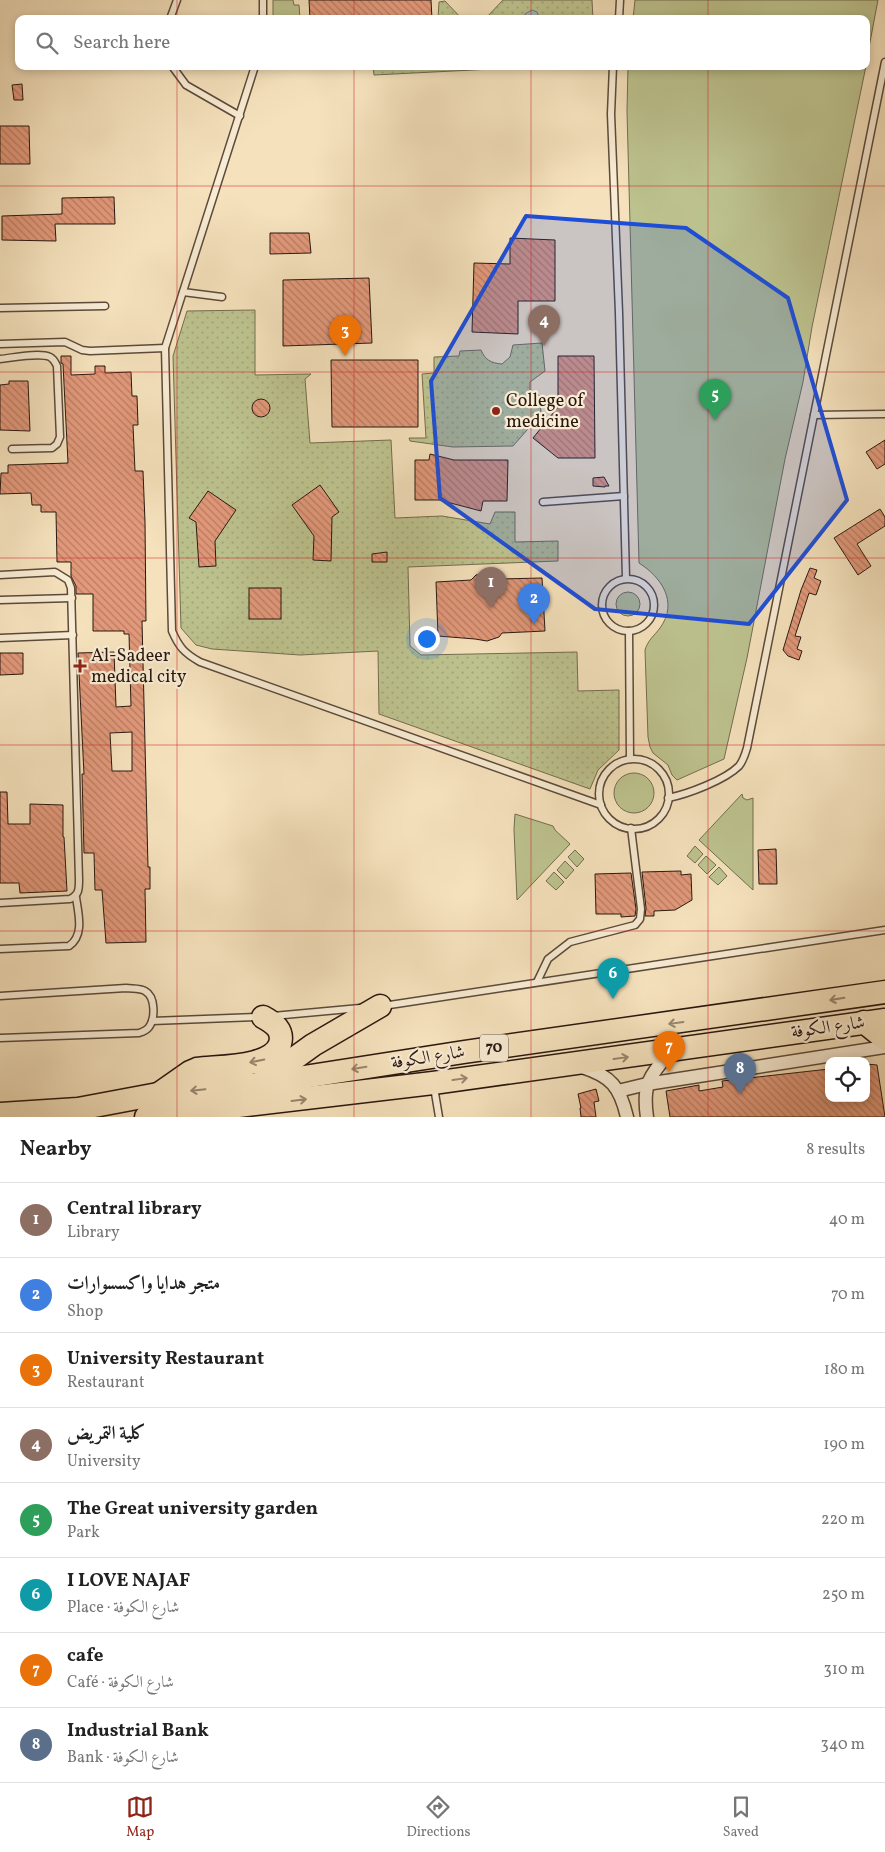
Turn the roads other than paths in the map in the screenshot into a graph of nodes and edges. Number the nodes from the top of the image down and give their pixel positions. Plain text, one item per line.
1 (177, 0) edge
2 (263, 0) edge
3 (620, 0) edge
4 (171, 15) edge
5 (264, 15) edge
6 (619, 15) edge
7 (885, 62) edge
8 (175, 70) edge
9 (254, 70) edge
10 (613, 70) edge
11 (240, 116) junction
12 (183, 292) junction
13 (222, 297) dead end
14 (105, 306) dead end
15 (0, 308) edge
16 (0, 344) edge
17 (165, 348) junction
18 (0, 359) edge
19 (885, 414) edge
20 (814, 416) junction
21 (12, 449) dead end
22 (624, 496) junction
23 (543, 502) dead end
24 (0, 574) edge
25 (626, 578) junction
26 (72, 598) junction
27 (0, 600) edge
28 (629, 631) junction
29 (73, 635) junction
30 (0, 638) edge
31 (630, 759) junction
32 (668, 798) junction
33 (601, 805) junction
34 (631, 828) junction
35 (76, 897) junction
36 (0, 903) edge
37 (885, 930) edge
38 (0, 949) edge
39 (537, 982) junction
40 (885, 992) edge
41 (0, 996) edge
42 (380, 1006) junction
43 (264, 1017) junction
44 (152, 1020) junction
45 (875, 1021) edge
46 (0, 1038) edge
47 (885, 1039) edge
48 (885, 1047) edge
49 (671, 1051) junction
50 (572, 1064) junction
51 (433, 1083) junction
52 (259, 1084) junction
53 (647, 1084) junction
54 (618, 1091) junction
55 (158, 1094) junction
56 (131, 1098) junction
57 (0, 1103) edge
58 (0, 1114) edge
59 (146, 1117) edge
60 (439, 1117) edge
61 (626, 1117) edge
62 (647, 1117) edge

1 - 4 lane
2 - 5 lane
3 - 6 lane
7 - 20 lane
8 - 11 lane
9 - 11 lane
10 - 22 lane
11 - 12 lane
12 - 13 lane
12 - 17 lane
14 - 15 lane
16 - 17 lane
17 - 33 lane
18 - 21 lane
19 - 20 lane
20 - 32 lane
22 - 23 lane
22 - 25 lane
24 - 26 lane
25 - 28 lane
25 - 28 lane
26 - 27 lane
26 - 29 lane
28 - 31 lane
29 - 30 lane
29 - 35 lane
31 - 32 lane
31 - 33 lane
32 - 34 lane
33 - 34 lane
34 - 39 lane
35 - 36 lane
35 - 38 lane
37 - 39 lane
39 - 42 lane
40 -> 52 highway, شارع الكوفة / 70
41 - 44 lane
42 - 43 lane
42 - 52 highway
43 - 44 lane
43 -> 55 highway
44 - 46 lane
45 - 47 highway
45 - 49 highway, شارع الكوفة / 70
48 - 53 street
50 -> 49 highway, شارع الكوفة / 70
49 - 53 street
51 -> 50 highway, شارع الكوفة / 70
50 - 54 street
59 -> 51 highway, شارع الكوفة / 70
51 - 60 lane
52 -> 55 highway, شارع الكوفة / 70
53 - 54 street
53 - 62 street
54 - 61 street
55 - 56 highway, شارع الكوفة / 70
56 - 57 highway
56 - 58 highway, شارع الكوفة / 70

